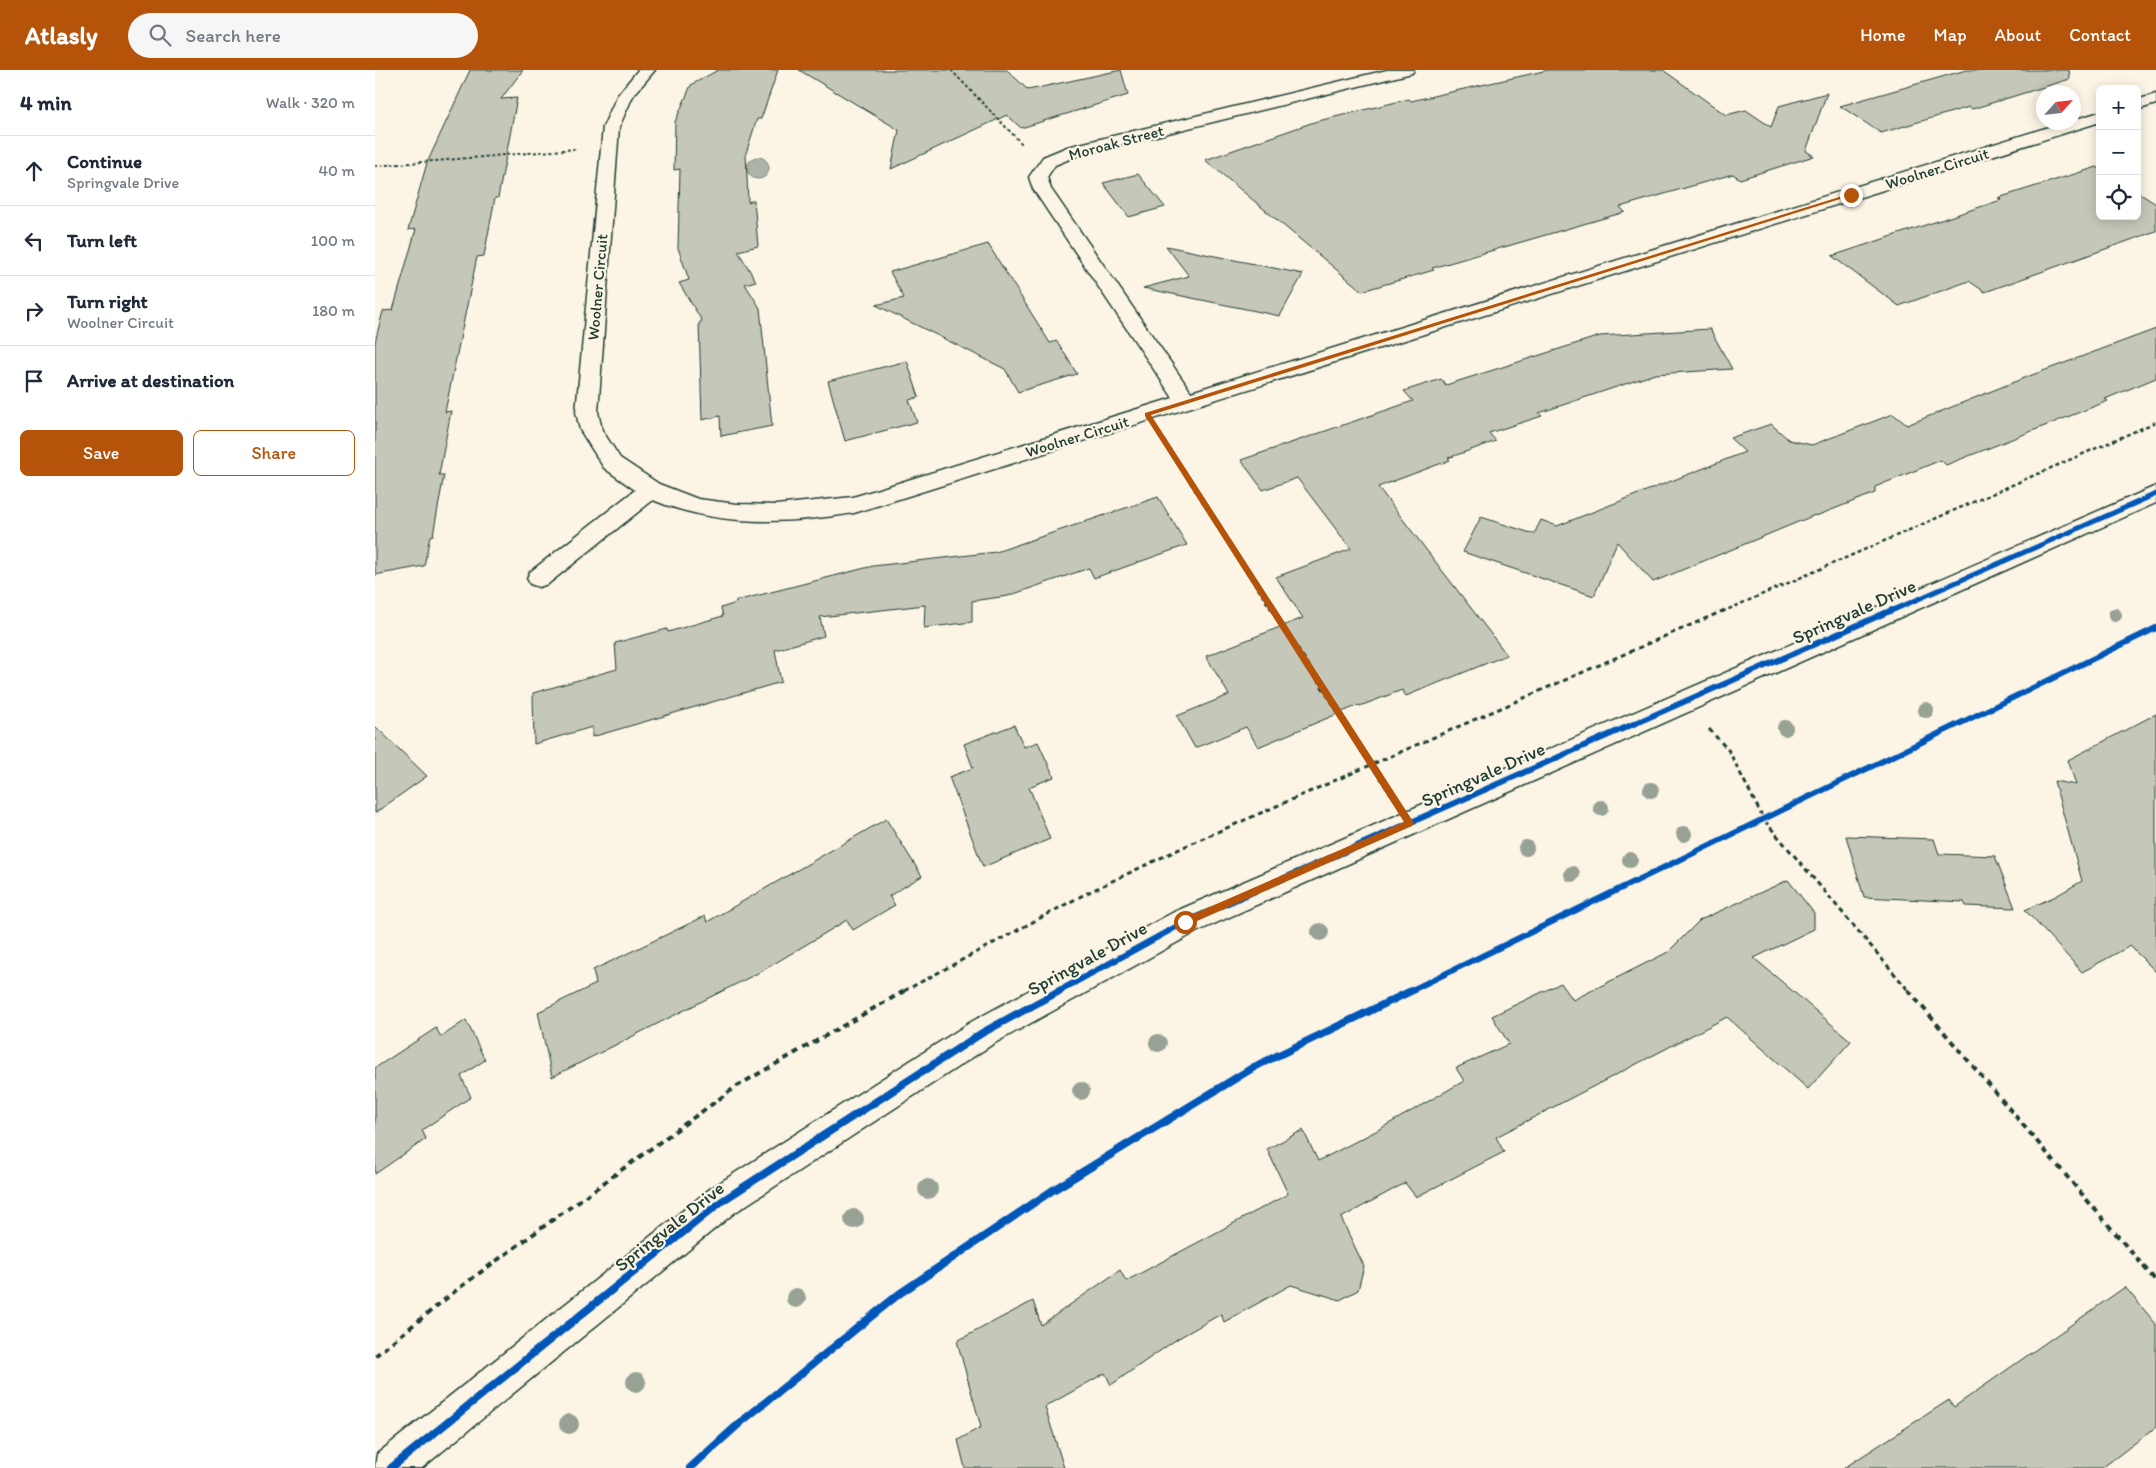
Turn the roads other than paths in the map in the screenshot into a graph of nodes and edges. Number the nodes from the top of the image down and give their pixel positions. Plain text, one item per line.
1 (647, 70) edge
2 (1406, 70) edge
3 (2156, 99) edge
4 (2141, 104) edge
5 (2096, 118) edge
6 (1187, 402) junction
7 (651, 490) junction
8 (2156, 494) edge
9 (539, 578) dead end
10 (391, 1468) edge

1 - 7 street, Woolner Circuit
2 - 6 street, Moroak Street
3 - 4 street
5 - 6 street, Woolner Circuit
6 - 7 street, Woolner Circuit
7 - 9 street
8 - 10 street, Springvale Drive

